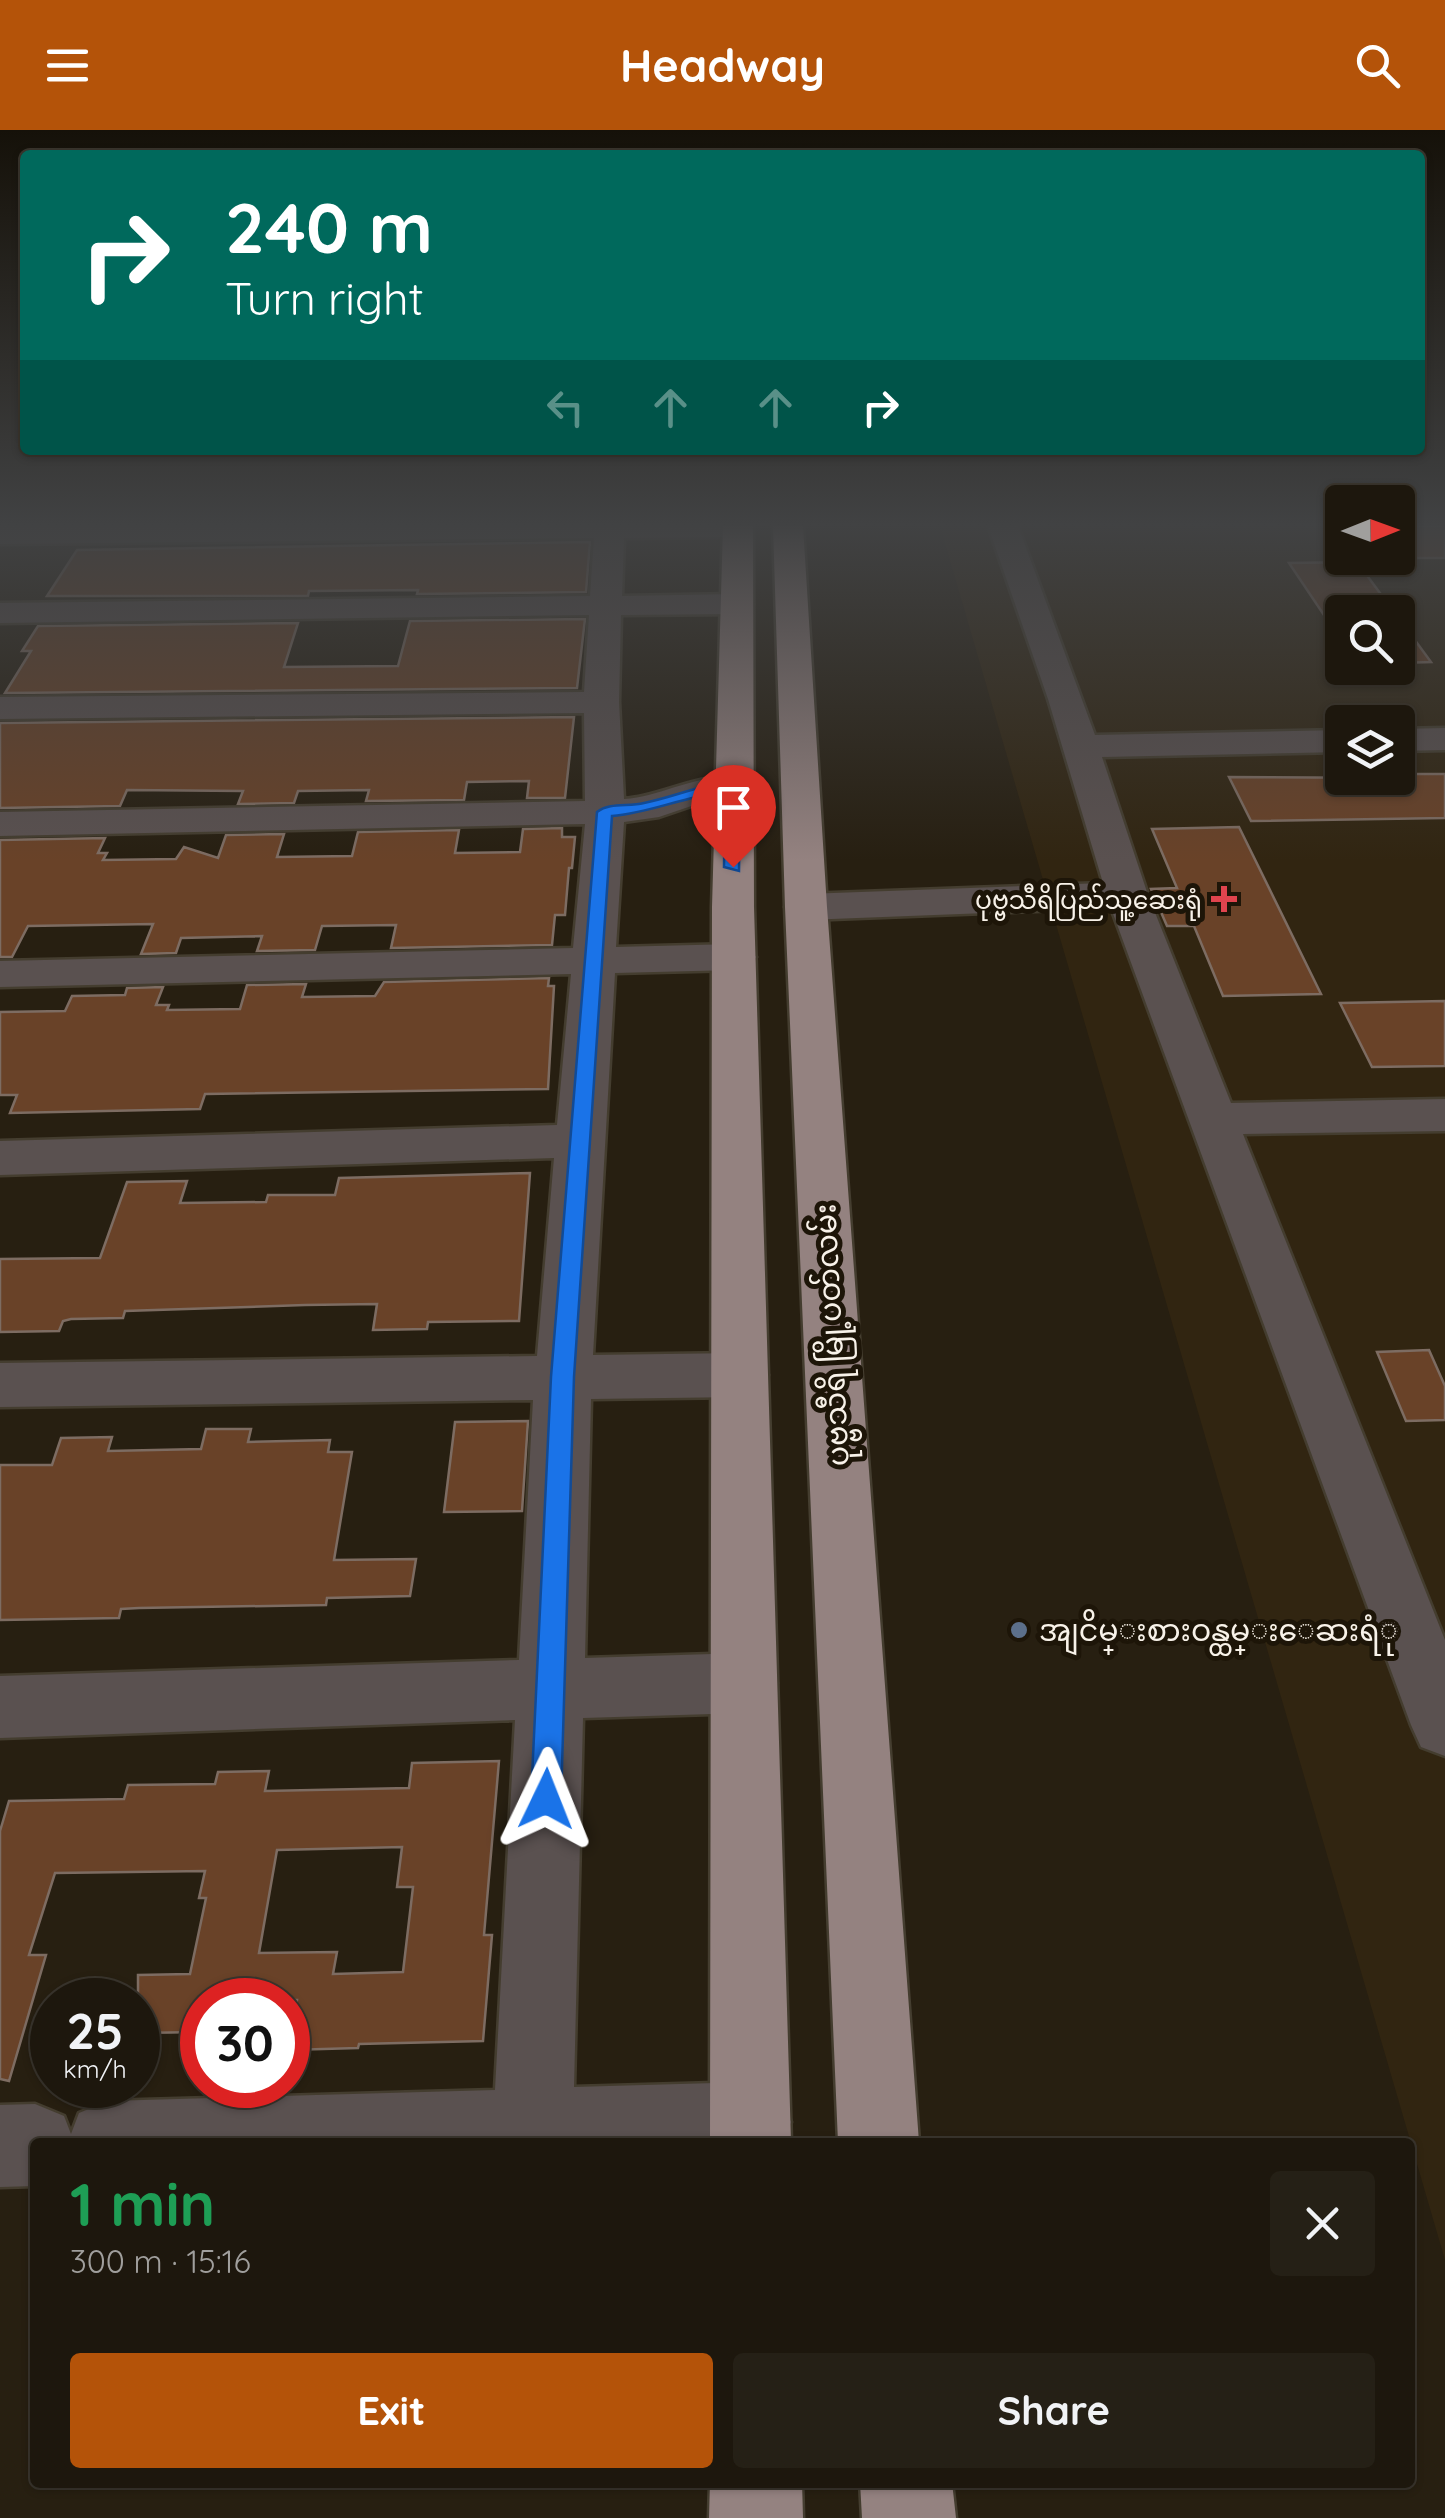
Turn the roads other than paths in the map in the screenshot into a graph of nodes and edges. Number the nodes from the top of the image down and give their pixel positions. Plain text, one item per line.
1 (605, 637) edge
2 (736, 637) edge
3 (770, 637) edge
4 (1042, 637) edge
5 (602, 702) junction
6 (0, 708) edge
7 (1445, 739) edge
8 (1415, 740) edge
9 (1325, 741) edge
10 (1081, 746) junction
11 (732, 788) junction
12 (605, 812) junction
13 (0, 824) edge
14 (1127, 894) junction
15 (806, 908) junction
16 (734, 956) junction
17 (594, 960) junction
18 (0, 974) edge
19 (1445, 1115) edge
20 (1214, 1119) junction
21 (580, 1140) junction
22 (0, 1158) edge
23 (740, 1375) junction
24 (563, 1377) junction
25 (0, 1385) edge
26 (744, 1683) junction
27 (550, 1689) junction
28 (0, 1707) edge
29 (1445, 1725) edge
30 (533, 2130) junction
31 (751, 2132) edge
32 (250, 2138) edge
33 (879, 2138) edge
34 (30, 2145) edge
35 (0, 2146) edge
36 (756, 2488) edge
37 (906, 2488) edge
38 (756, 2518) edge
39 (909, 2518) edge

1 - 5 street
2 - 11 main road
3 - 15 main road, ပုဗ္ဗသီရိ မြို့ပတ်လမ်း
4 - 10 street
5 - 6 street
5 - 12 street
7 - 8 street
9 - 10 street
10 - 14 street
11 - 12 street
11 - 16 main road
12 - 13 street
12 - 17 street
14 - 15 street
14 - 20 street
15 - 33 main road, ပုဗ္ဗသီရိ မြို့ပတ်လမ်း
16 - 17 street
16 - 23 main road
17 - 18 street
17 - 21 street
19 - 20 street
20 - 29 street
21 - 22 street
21 - 24 street
23 - 24 street
23 - 26 main road
24 - 25 street
24 - 27 street
26 - 27 street
26 - 31 main road
27 - 28 street
27 - 30 street
30 - 31 street
30 - 32 street
34 - 35 street
36 - 38 main road
37 - 39 main road

